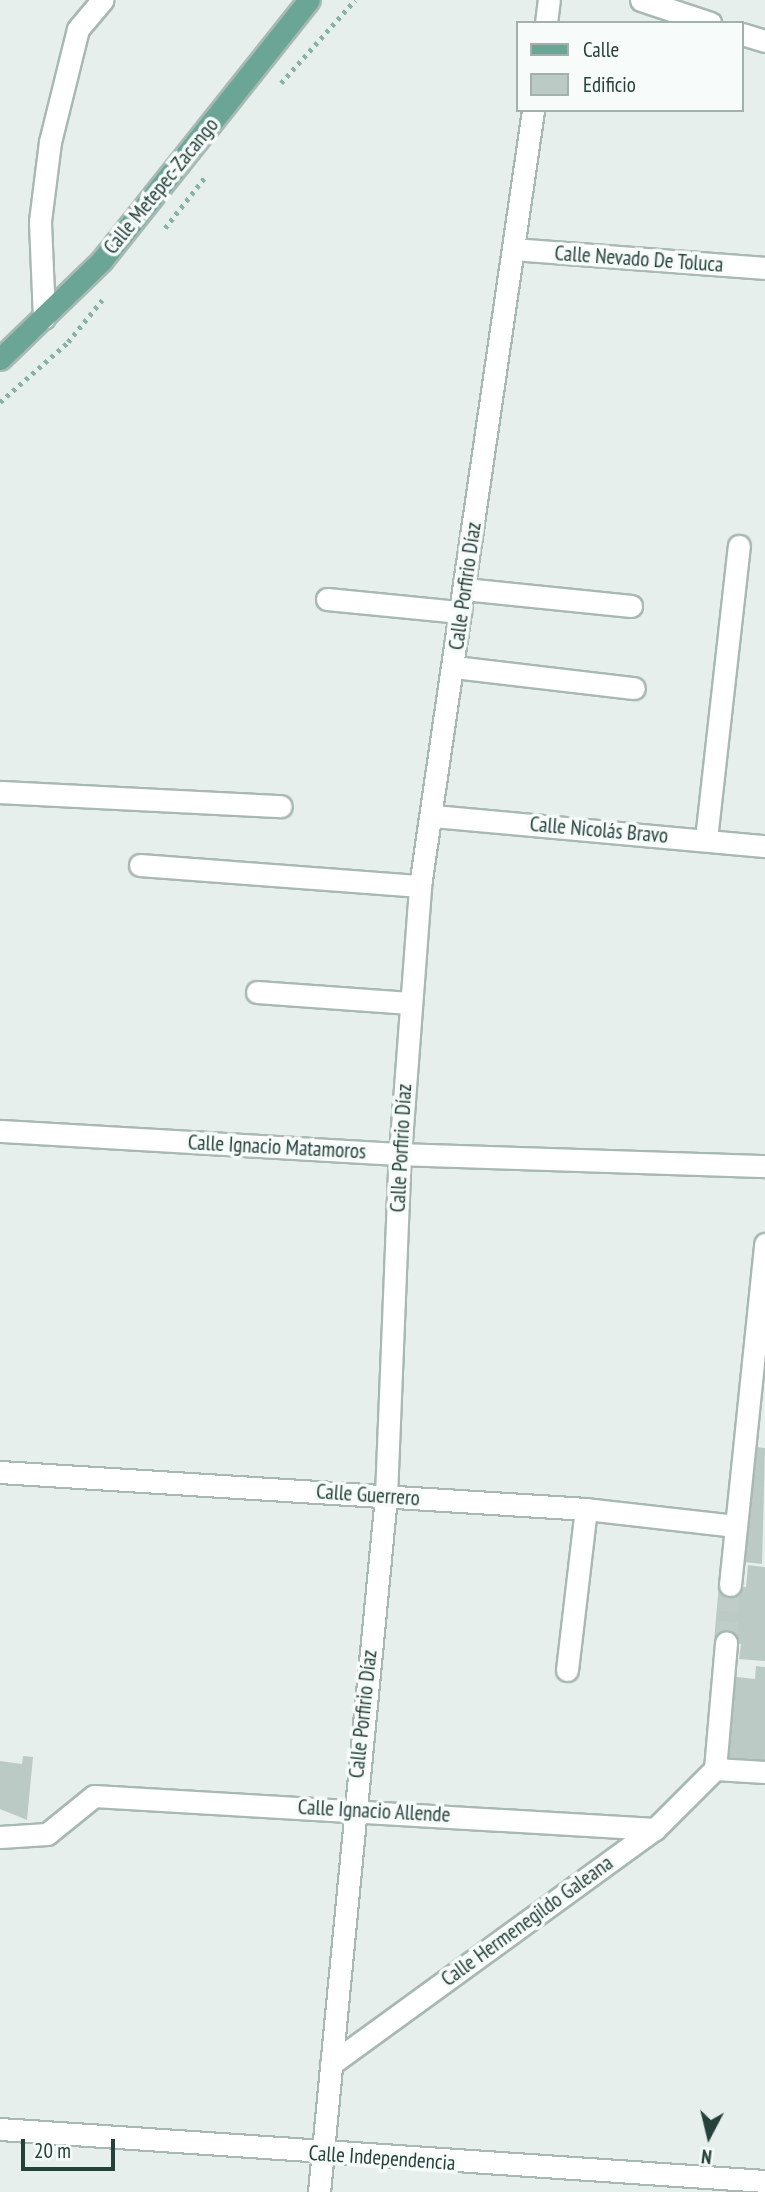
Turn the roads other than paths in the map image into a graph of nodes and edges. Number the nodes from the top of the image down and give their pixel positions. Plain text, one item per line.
1 (102, 0) edge
2 (309, 0) edge
3 (550, 0) edge
4 (641, 0) edge
5 (546, 21) edge
6 (703, 21) edge
7 (744, 35) edge
8 (765, 41) edge
9 (533, 112) edge
10 (513, 249) junction
11 (765, 268) edge
12 (44, 318) junction
13 (0, 359) edge
14 (739, 546) dead end
15 (464, 589) junction
16 (327, 599) dead end
17 (631, 606) dead end
18 (460, 612) junction
19 (454, 667) junction
20 (634, 688) dead end
21 (0, 792) edge
22 (281, 806) dead end
23 (433, 816) junction
24 (706, 839) junction
25 (765, 846) edge
26 (140, 865) dead end
27 (420, 886) junction
28 (257, 992) dead end
29 (410, 1003) junction
30 (0, 1131) edge
31 (400, 1154) junction
32 (765, 1166) edge
33 (765, 1244) edge
34 (755, 1431) edge
35 (0, 1472) edge
36 (386, 1496) junction
37 (586, 1509) junction
38 (736, 1526) junction
39 (730, 1585) tunnel mouth
40 (726, 1642) tunnel mouth
41 (568, 1670) dead end
42 (715, 1769) junction
43 (765, 1772) edge
44 (354, 1808) junction
45 (655, 1829) junction
46 (0, 1837) edge
47 (331, 2064) junction
48 (0, 2129) edge
49 (321, 2155) junction
50 (765, 2181) edge
51 (319, 2192) edge

1 - 12 street
2 - 12 main road, Calle Metepec-Zacango
3 - 5 street
4 - 6 street
7 - 8 street
9 - 10 street, Calle Porfirio Díaz
10 - 11 street, Calle Nevado De Toluca
10 - 15 street, Calle Porfirio Díaz
12 - 13 main road, Calle Metepec-Zacango
14 - 24 street
15 - 17 street
15 - 18 street, Calle Porfirio Díaz
16 - 18 street
18 - 19 street, Calle Porfirio Díaz
19 - 20 street
19 - 23 street, Calle Porfirio Díaz
21 - 22 street
23 - 24 street, Calle Nicolás Bravo
23 - 27 street, Calle Porfirio Díaz
24 - 25 street, Calle Nicolás Bravo
26 - 27 street
27 - 29 street, Calle Porfirio Díaz
28 - 29 street
29 - 31 street, Calle Porfirio Díaz
30 - 31 street, Calle Ignacio Matamoros
31 - 32 street, Calle Ignacio Matamoros
31 - 36 street, Calle Porfirio Díaz
33 - 34 street
34 - 38 street
35 - 36 street, Calle Guerrero
36 - 37 street, Calle Guerrero
36 - 44 street, Calle Porfirio Díaz
37 - 38 street, Calle Guerrero
37 - 41 street
38 - 39 street
40 - 42 street
42 - 43 street
42 - 45 street, Calle Hermenegildo Galeana
44 - 45 street, Calle Ignacio Allende
44 - 46 street, Calle Ignacio Allende
44 - 47 street, Calle Porfirio Díaz
45 - 47 street, Calle Hermenegildo Galeana
47 - 49 street, Calle Porfirio Díaz
48 - 49 street, Calle Independencia
49 - 50 street, Calle Independencia
49 - 51 street, Calle Porfirio Díaz

